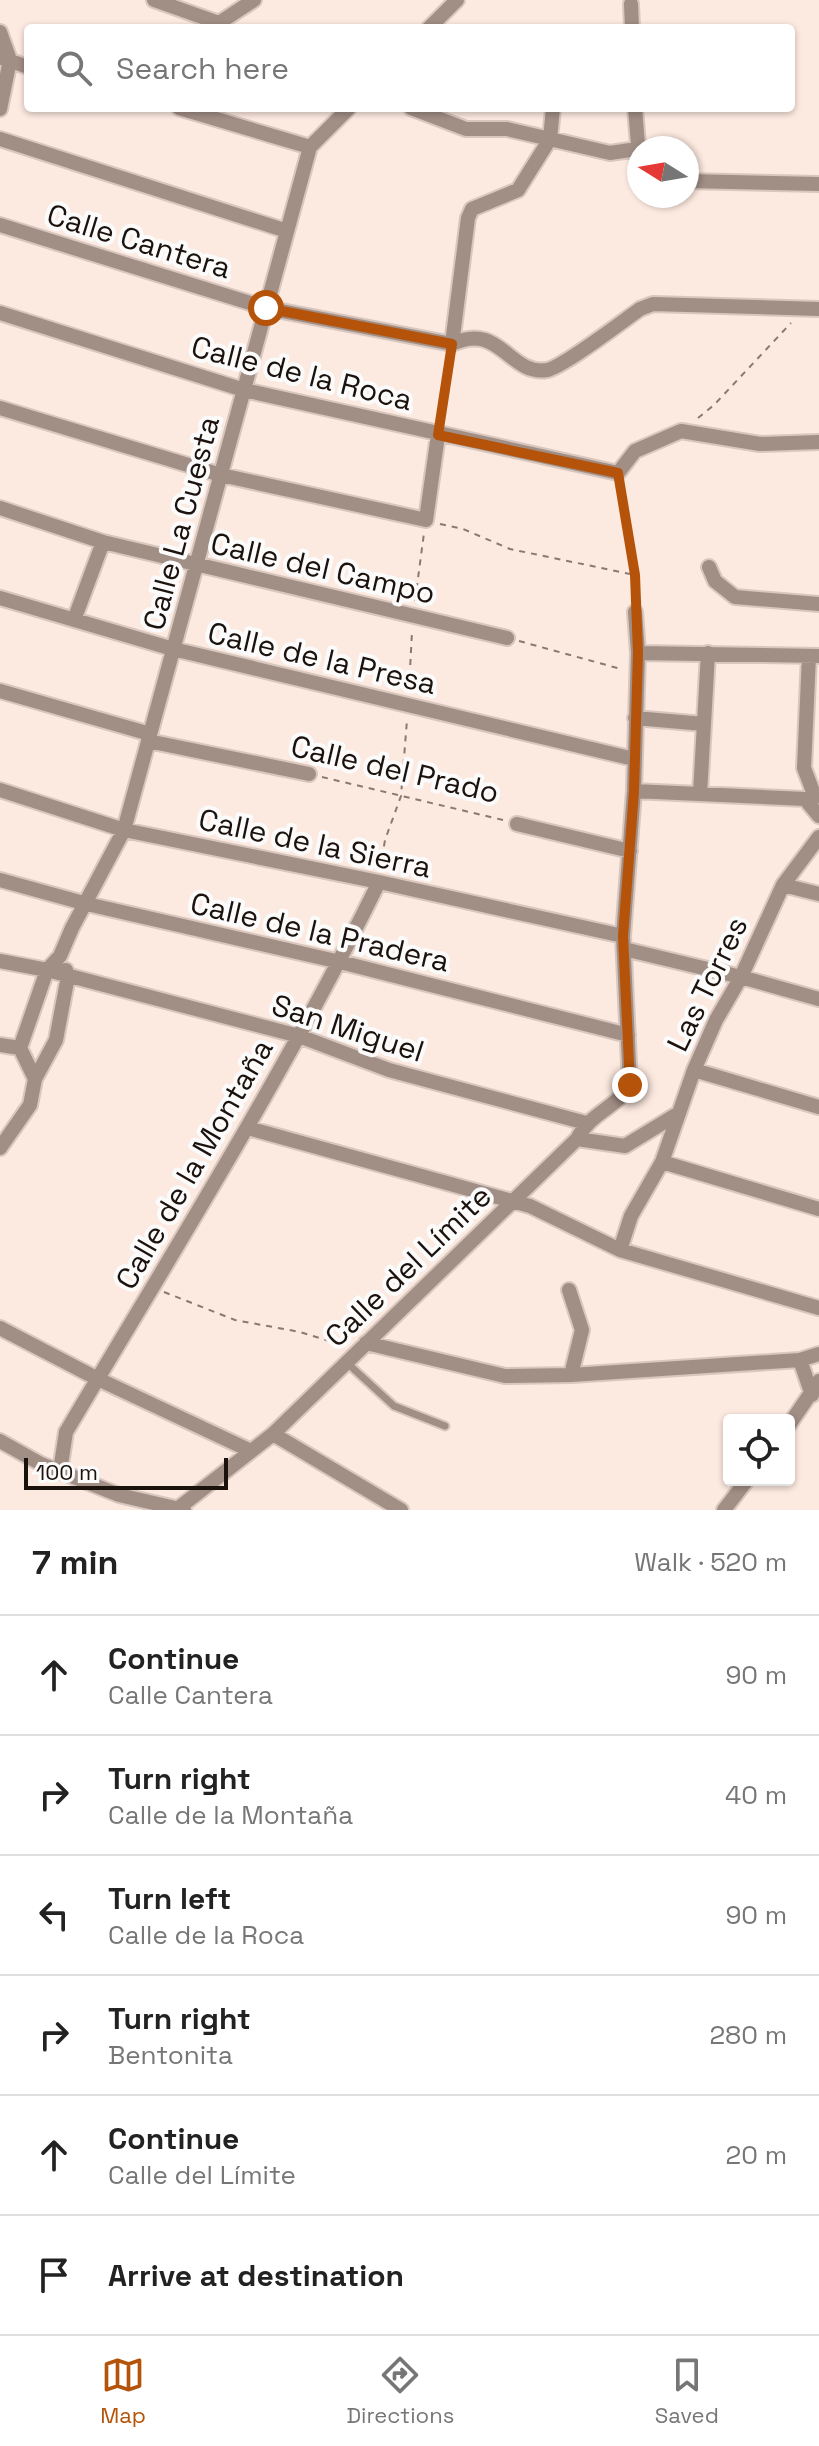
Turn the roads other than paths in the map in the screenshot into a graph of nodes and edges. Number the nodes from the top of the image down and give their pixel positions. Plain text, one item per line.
1 (154, 0) edge
2 (254, 0) edge
3 (457, 0) edge
4 (631, 4) dead end
5 (215, 24) edge
6 (219, 24) edge
7 (433, 24) edge
8 (632, 24) edge
9 (0, 32) edge
10 (5, 59) edge
11 (24, 66) edge
12 (0, 109) edge
13 (196, 112) edge
14 (345, 112) edge
15 (421, 112) edge
16 (553, 112) edge
17 (635, 112) edge
18 (637, 136) edge
19 (0, 139) edge
20 (550, 139) junction
21 (310, 147) junction
22 (627, 153) edge
23 (699, 181) edge
24 (819, 184) edge
25 (0, 225) edge
26 (287, 231) junction
27 (266, 308) junction
28 (812, 308) edge
29 (0, 313) edge
30 (452, 344) junction
31 (244, 390) junction
32 (0, 408) edge
33 (438, 435) junction
34 (819, 442) edge
35 (221, 475) junction
36 (0, 508) edge
37 (103, 542) junction
38 (197, 564) junction
39 (709, 567) dead end
40 (0, 598) edge
41 (819, 604) edge
42 (635, 612) road end
43 (74, 620) junction
44 (507, 638) road end
45 (173, 649) junction
46 (638, 653) junction
47 (708, 653) junction
48 (814, 656) edge
49 (0, 691) edge
50 (635, 718) junction
51 (704, 724) junction
52 (149, 738) junction
53 (634, 759) junction
54 (309, 774) road end
55 (0, 790) edge
56 (634, 791) junction
57 (700, 794) junction
58 (813, 798) edge
59 (819, 816) edge
60 (517, 824) road end
61 (124, 830) junction
62 (819, 837) edge
63 (630, 851) junction
64 (0, 880) edge
65 (379, 882) junction
66 (783, 885) junction
67 (819, 894) edge
68 (87, 904) junction
69 (623, 943) junction
70 (60, 956) junction
71 (0, 961) edge
72 (340, 962) junction
73 (47, 970) junction
74 (68, 976) junction
75 (741, 977) junction
76 (819, 999) edge
77 (628, 1035) junction
78 (299, 1036) junction
79 (0, 1045) edge
80 (20, 1048) junction
81 (694, 1070) junction
82 (35, 1079) junction
83 (819, 1107) edge
84 (679, 1113) junction
85 (586, 1123) junction
86 (248, 1128) junction
87 (577, 1139) junction
88 (0, 1148) edge
89 (662, 1162) junction
90 (513, 1201) junction
91 (819, 1209) edge
92 (620, 1250) junction
93 (569, 1290) dead end
94 (819, 1308) edge
95 (0, 1328) edge
96 (362, 1346) junction
97 (819, 1354) edge
98 (800, 1360) junction
99 (346, 1362) junction
100 (571, 1375) junction
101 (98, 1379) junction
102 (816, 1388) edge
103 (795, 1417) edge
104 (445, 1426) dead end
105 (273, 1434) junction
106 (0, 1441) edge
107 (251, 1451) junction
108 (60, 1471) junction
109 (742, 1486) edge
110 (119, 1495) junction
111 (180, 1509) edge
112 (128, 1510) edge
113 (401, 1510) edge
114 (724, 1510) edge

1 - 5 street
2 - 6 street
3 - 7 street
4 - 8 street
9 - 10 street
10 - 11 street
10 - 12 street
13 - 21 street
14 - 21 street, Calle La Cuesta
15 - 20 street
16 - 20 street
17 - 18 street
19 - 26 street
20 - 22 street
20 - 30 street
21 - 26 street, Calle La Cuesta
23 - 24 street
25 - 27 street, Calle Cantera
26 - 27 street, Calle La Cuesta
27 - 30 street, Calle Cantera
27 - 31 street, Calle La Cuesta
28 - 30 street, Calle Cantera
29 - 31 street, Calle de la Roca
31 - 33 street, Calle de la Roca
31 - 35 street, Calle La Cuesta
32 - 35 street
33 - 34 street, Calle de la Roca
33 - 35 street
35 - 38 street, Calle La Cuesta
36 - 37 street, Calle del Campo
37 - 38 street, Calle del Campo
37 - 43 street
38 - 44 street, Calle del Campo
38 - 45 street, Calle La Cuesta
39 - 41 street
40 - 43 street, Calle de la Presa
42 - 46 street
43 - 45 street, Calle de la Presa
45 - 52 street, Calle La Cuesta
45 - 53 street, Calle de la Presa
46 - 47 street
46 - 50 street
47 - 48 street
47 - 51 street
48 - 58 street
49 - 52 street, Calle del Prado
50 - 51 street
50 - 53 street
51 - 57 street
52 - 54 street, Calle del Prado
52 - 61 street, Calle La Cuesta
53 - 56 street
55 - 61 street, Calle de la Sierra
56 - 57 street
56 - 63 street
57 - 58 street
58 - 59 street
60 - 63 street, Calle del Prado
61 - 65 street, Calle de la Sierra
61 - 68 street, Calle La Cuesta
62 - 66 street, Las Torres
63 - 69 street
64 - 68 street, Calle de la Pradera
65 - 69 street, Calle de la Sierra
65 - 72 street, Calle de la Montaña
66 - 67 street
66 - 75 street, Las Torres
68 - 70 street, Calle La Cuesta
68 - 72 street, Calle de la Pradera
69 - 75 street, Calle de la Sierra
69 - 77 street
70 - 73 street, Calle La Cuesta
70 - 74 street
71 - 73 street, San Miguel
72 - 77 street, Calle de la Pradera
72 - 78 street, Calle de la Montaña
73 - 74 street, San Miguel
73 - 80 street, Calle La Cuesta
74 - 78 street, San Miguel
74 - 82 street
75 - 76 street, Calle de la Sierra
75 - 81 street, Las Torres
77 - 85 street, Calle del Límite
78 - 85 street, San Miguel
78 - 86 street, Calle de la Montaña
79 - 80 street
80 - 82 street
81 - 83 street
81 - 84 street, Las Torres
82 - 88 street
84 - 87 street
84 - 89 street, Las Torres
85 - 87 street, Calle del Límite
86 - 90 street
86 - 101 street, Calle de la Montaña
87 - 90 street, Calle del Límite
89 - 91 street
89 - 92 street, Las Torres
90 - 92 street
90 - 96 street, Calle del Límite
92 - 94 street
93 - 100 street
95 - 101 street
96 - 99 street, Calle del Límite
96 - 100 street
97 - 98 street
98 - 100 street
98 - 102 street
99 - 104 lane
99 - 105 street, Calle del Límite
101 - 107 street
101 - 108 street, Calle de la Montaña
102 - 103 street
105 - 107 street, Calle del Límite
105 - 113 street
106 - 108 street
107 - 111 street, Calle del Límite
108 - 110 street
109 - 114 street
110 - 111 street
110 - 112 street

